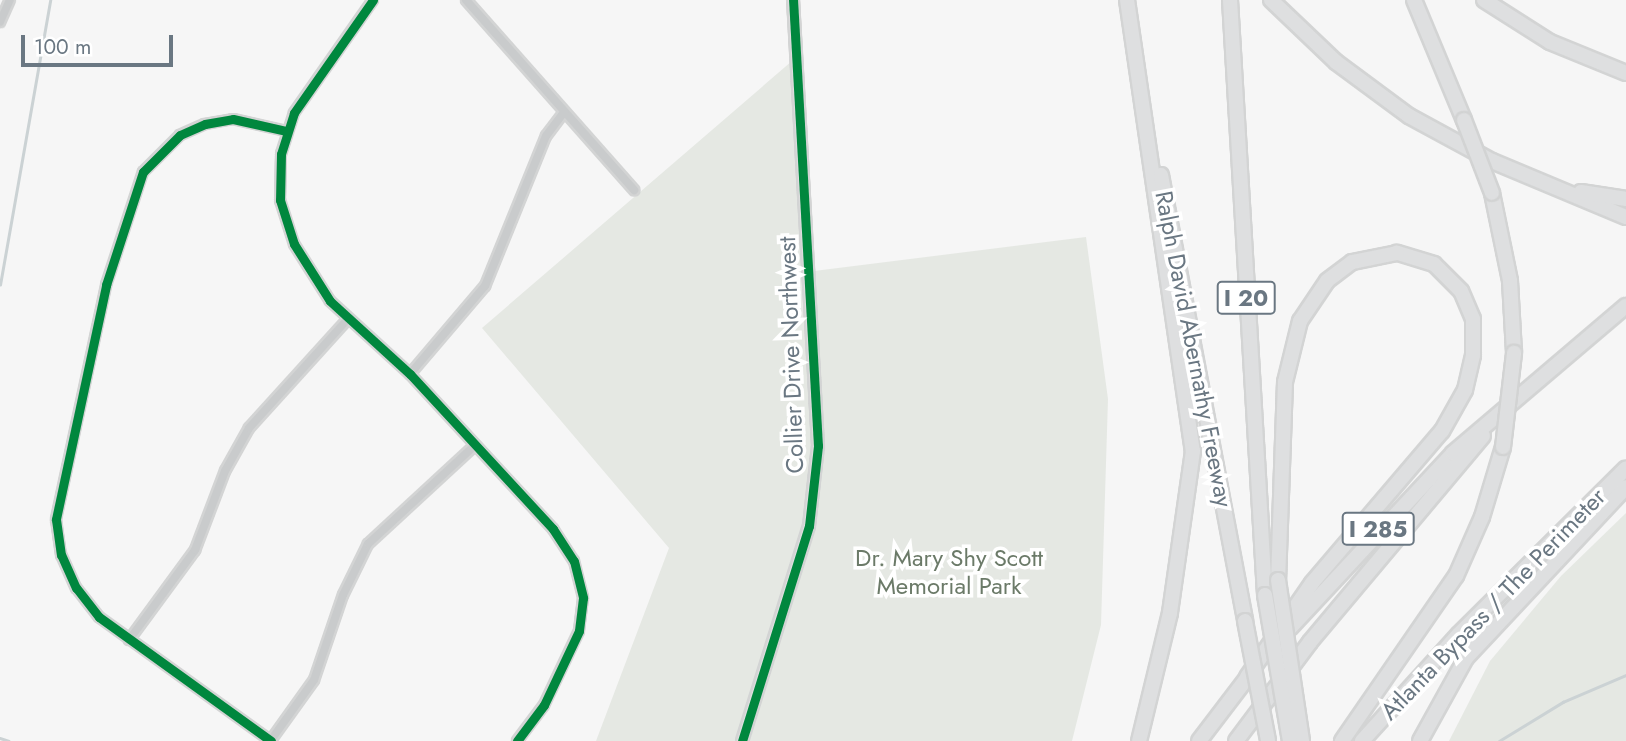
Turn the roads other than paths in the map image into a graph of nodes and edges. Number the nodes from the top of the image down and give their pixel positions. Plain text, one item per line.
1 (10, 0) edge
2 (373, 0) edge
3 (466, 0) edge
4 (793, 0) edge
5 (1127, 0) edge
6 (1230, 0) edge
7 (1271, 0) edge
8 (1413, 0) edge
9 (1484, 0) edge
10 (0, 22) edge
11 (1626, 73) edge
12 (1142, 77) junction
13 (564, 112) junction
14 (286, 131) junction
15 (1526, 176) junction
16 (634, 190) dead end
17 (1626, 199) edge
18 (1626, 217) edge
19 (1626, 306) edge
20 (348, 319) junction
21 (410, 373) junction
22 (1521, 393) junction
23 (473, 447) junction
24 (1626, 468) edge
25 (1626, 487) edge
26 (129, 640) junction
27 (1247, 677) junction
28 (271, 741) edge
29 (517, 741) edge
30 (742, 741) edge
31 (1139, 741) edge
32 (1199, 741) edge
33 (1236, 741) edge
34 (1268, 741) edge
35 (1290, 741) edge
36 (1302, 741) edge
37 (1342, 741) edge
38 (1362, 741) edge
39 (1420, 741) edge

1 - 10 street
2 - 14 street
3 - 13 street
4 - 30 main road, Collier Drive Northwest
5 - 12 highway, I 20
6 - 35 highway, I 20, bridge
7 - 15 highway
8 - 37 highway, bridge
9 - 11 highway
12 - 31 highway
12 - 34 highway, Ralph David Abernathy Freeway / I 20, bridge
13 - 16 street
13 - 21 street
14 - 20 street
14 - 26 street
15 - 17 highway
15 - 18 highway
19 - 22 highway, I 285
20 - 21 street
20 - 26 street
21 - 23 street
22 - 27 highway, I 285
22 - 33 highway
23 - 28 street
23 - 29 street
24 - 38 highway, Atlanta Bypass / The Perimeter
25 - 39 highway
26 - 28 street
27 - 32 highway, I 285
27 - 36 highway, bridge

